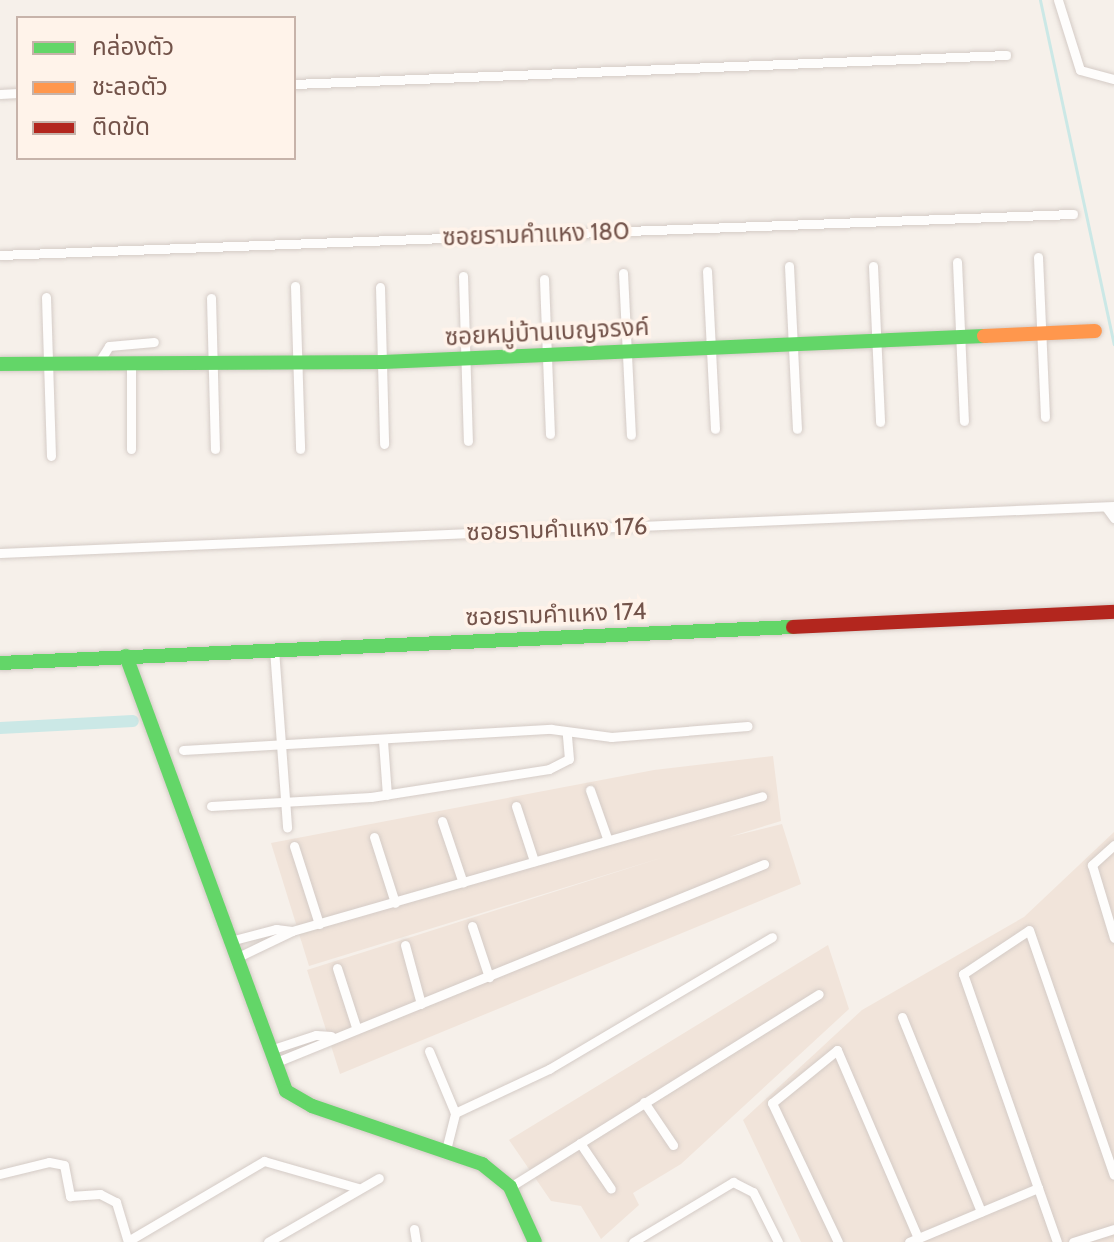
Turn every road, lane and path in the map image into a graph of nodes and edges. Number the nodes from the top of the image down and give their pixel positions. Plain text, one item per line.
1 (1058, 0) edge
2 (1006, 55) dead end
3 (1114, 79) edge
4 (296, 84) edge
5 (1073, 214) dead end
6 (0, 255) edge
7 (1038, 257) dead end
8 (957, 262) dead end
9 (789, 266) dead end
10 (873, 266) dead end
11 (707, 271) dead end
12 (623, 273) dead end
13 (463, 276) dead end
14 (544, 279) dead end
15 (295, 286) dead end
16 (380, 287) dead end
17 (46, 297) dead end
18 (211, 298) dead end
19 (1095, 331) dead end
20 (1041, 334) junction
21 (960, 338) junction
22 (154, 342) dead end
23 (876, 342) junction
24 (793, 344) junction
25 (710, 348) junction
26 (628, 350) junction
27 (547, 354) junction
28 (465, 358) junction
29 (99, 362) junction
30 (383, 362) junction
31 (47, 363) junction
32 (131, 363) junction
33 (212, 363) junction
34 (296, 363) junction
35 (0, 364) edge
36 (1045, 417) dead end
37 (964, 421) dead end
38 (880, 422) dead end
39 (715, 429) dead end
40 (797, 429) dead end
41 (550, 434) dead end
42 (631, 435) dead end
43 (468, 441) dead end
44 (384, 444) dead end
45 (131, 449) dead end
46 (215, 449) dead end
47 (300, 449) dead end
48 (51, 456) dead end
49 (1110, 506) edge
50 (1114, 518) edge
51 (0, 553) edge
52 (1114, 612) edge
53 (274, 649) junction
54 (126, 656) junction
55 (0, 663) edge
56 (748, 726) dead end
57 (567, 735) junction
58 (383, 741) junction
59 (281, 746) junction
60 (183, 750) dead end
61 (590, 790) dead end
62 (387, 795) junction
63 (762, 796) dead end
64 (284, 801) junction
65 (211, 806) dead end
66 (516, 806) dead end
67 (442, 821) dead end
68 (287, 828) dead end
69 (374, 837) dead end
70 (607, 838) junction
71 (1114, 845) edge
72 (294, 846) dead end
73 (534, 861) junction
74 (764, 864) dead end
75 (463, 883) junction
76 (395, 903) junction
77 (319, 924) junction
78 (472, 926) dead end
79 (292, 931) junction
80 (772, 937) dead end
81 (1114, 938) edge
82 (230, 941) junction
83 (405, 945) dead end
84 (236, 958) junction
85 (337, 968) dead end
86 (489, 977) junction
87 (819, 994) dead end
88 (421, 1004) junction
89 (902, 1017) dead end
90 (356, 1027) junction
91 (429, 1051) dead end
92 (272, 1057) junction
93 (644, 1102) junction
94 (455, 1113) junction
95 (580, 1143) junction
96 (673, 1145) dead end
97 (446, 1150) junction
98 (0, 1174) edge
99 (1114, 1175) edge
100 (379, 1178) dead end
101 (510, 1187) junction
102 (358, 1188) junction
103 (1038, 1188) junction
104 (611, 1189) dead end
105 (981, 1212) junction
106 (414, 1229) dead end
107 (1114, 1229) edge
108 (649, 1232) junction
109 (914, 1240) edge
110 (128, 1241) edge
111 (268, 1242) edge
112 (416, 1242) edge
113 (535, 1242) edge
114 (633, 1242) edge
115 (656, 1242) edge
116 (778, 1242) edge
117 (838, 1242) edge
118 (1057, 1242) edge
119 (1073, 1242) edge

1 - 3 street
2 - 4 street
5 - 6 street, ซอยรามคำแหง 180
7 - 20 street
8 - 21 street
9 - 24 street
10 - 23 street
11 - 25 street
12 - 26 street
13 - 28 street
14 - 27 street
15 - 34 street
16 - 30 street
17 - 31 street
18 - 33 street
19 - 20 street, ซอยหมู่บ้านเบญจรงค์
20 - 21 street, ซอยหมู่บ้านเบญจรงค์
20 - 36 street
21 - 23 street, ซอยหมู่บ้านเบญจรงค์
21 - 37 street
22 - 29 street
23 - 24 street, ซอยหมู่บ้านเบญจรงค์
23 - 38 street
24 - 25 street, ซอยหมู่บ้านเบญจรงค์
24 - 40 street
25 - 26 street, ซอยหมู่บ้านเบญจรงค์
25 - 39 street
26 - 27 street, ซอยหมู่บ้านเบญจรงค์
26 - 42 street
27 - 28 street, ซอยหมู่บ้านเบญจรงค์
27 - 41 street
28 - 30 street, ซอยหมู่บ้านเบญจรงค์
28 - 43 street
29 - 31 street, ซอยหมู่บ้านเบญจรงค์
29 - 32 street, ซอยหมู่บ้านเบญจรงค์
30 - 34 street, ซอยหมู่บ้านเบญจรงค์
30 - 44 street
31 - 35 street, ซอยหมู่บ้านเบญจรงค์
31 - 48 street
32 - 33 street, ซอยหมู่บ้านเบญจรงค์
32 - 45 street
33 - 34 street, ซอยหมู่บ้านเบญจรงค์
33 - 46 street
34 - 47 street
49 - 50 street
49 - 51 street, ซอยรามคำแหง 176
52 - 53 street, ซอยรามคำแหง 174
53 - 54 street, ซอยรามคำแหง 174
53 - 59 street
54 - 55 street, ซอยรามคำแหง 174
54 - 82 street
56 - 57 street
57 - 58 street
57 - 62 street
58 - 59 street
58 - 62 street
59 - 60 street
59 - 64 street
61 - 70 street
62 - 64 street
63 - 70 street
64 - 65 street
64 - 68 street
66 - 73 street
67 - 75 street
69 - 76 street
70 - 73 street
71 - 81 street
72 - 77 street
73 - 75 street
74 - 86 street
75 - 76 street
76 - 77 street
77 - 79 street
78 - 86 street
79 - 82 street
79 - 84 street
80 - 94 street
82 - 84 street
83 - 88 street
84 - 92 street
85 - 90 street
86 - 88 street
87 - 93 street
88 - 90 street
89 - 105 street
90 - 92 street
91 - 94 street
92 - 97 street
93 - 95 street
93 - 96 street
94 - 97 street
95 - 101 street
95 - 104 street
97 - 101 street
98 - 110 street
99 - 103 street
100 - 102 street
101 - 113 street
102 - 110 street
102 - 111 street
103 - 105 street
103 - 118 street
105 - 109 street
106 - 112 street
107 - 119 street
108 - 114 street
108 - 115 street
108 - 116 street
109 - 117 street

